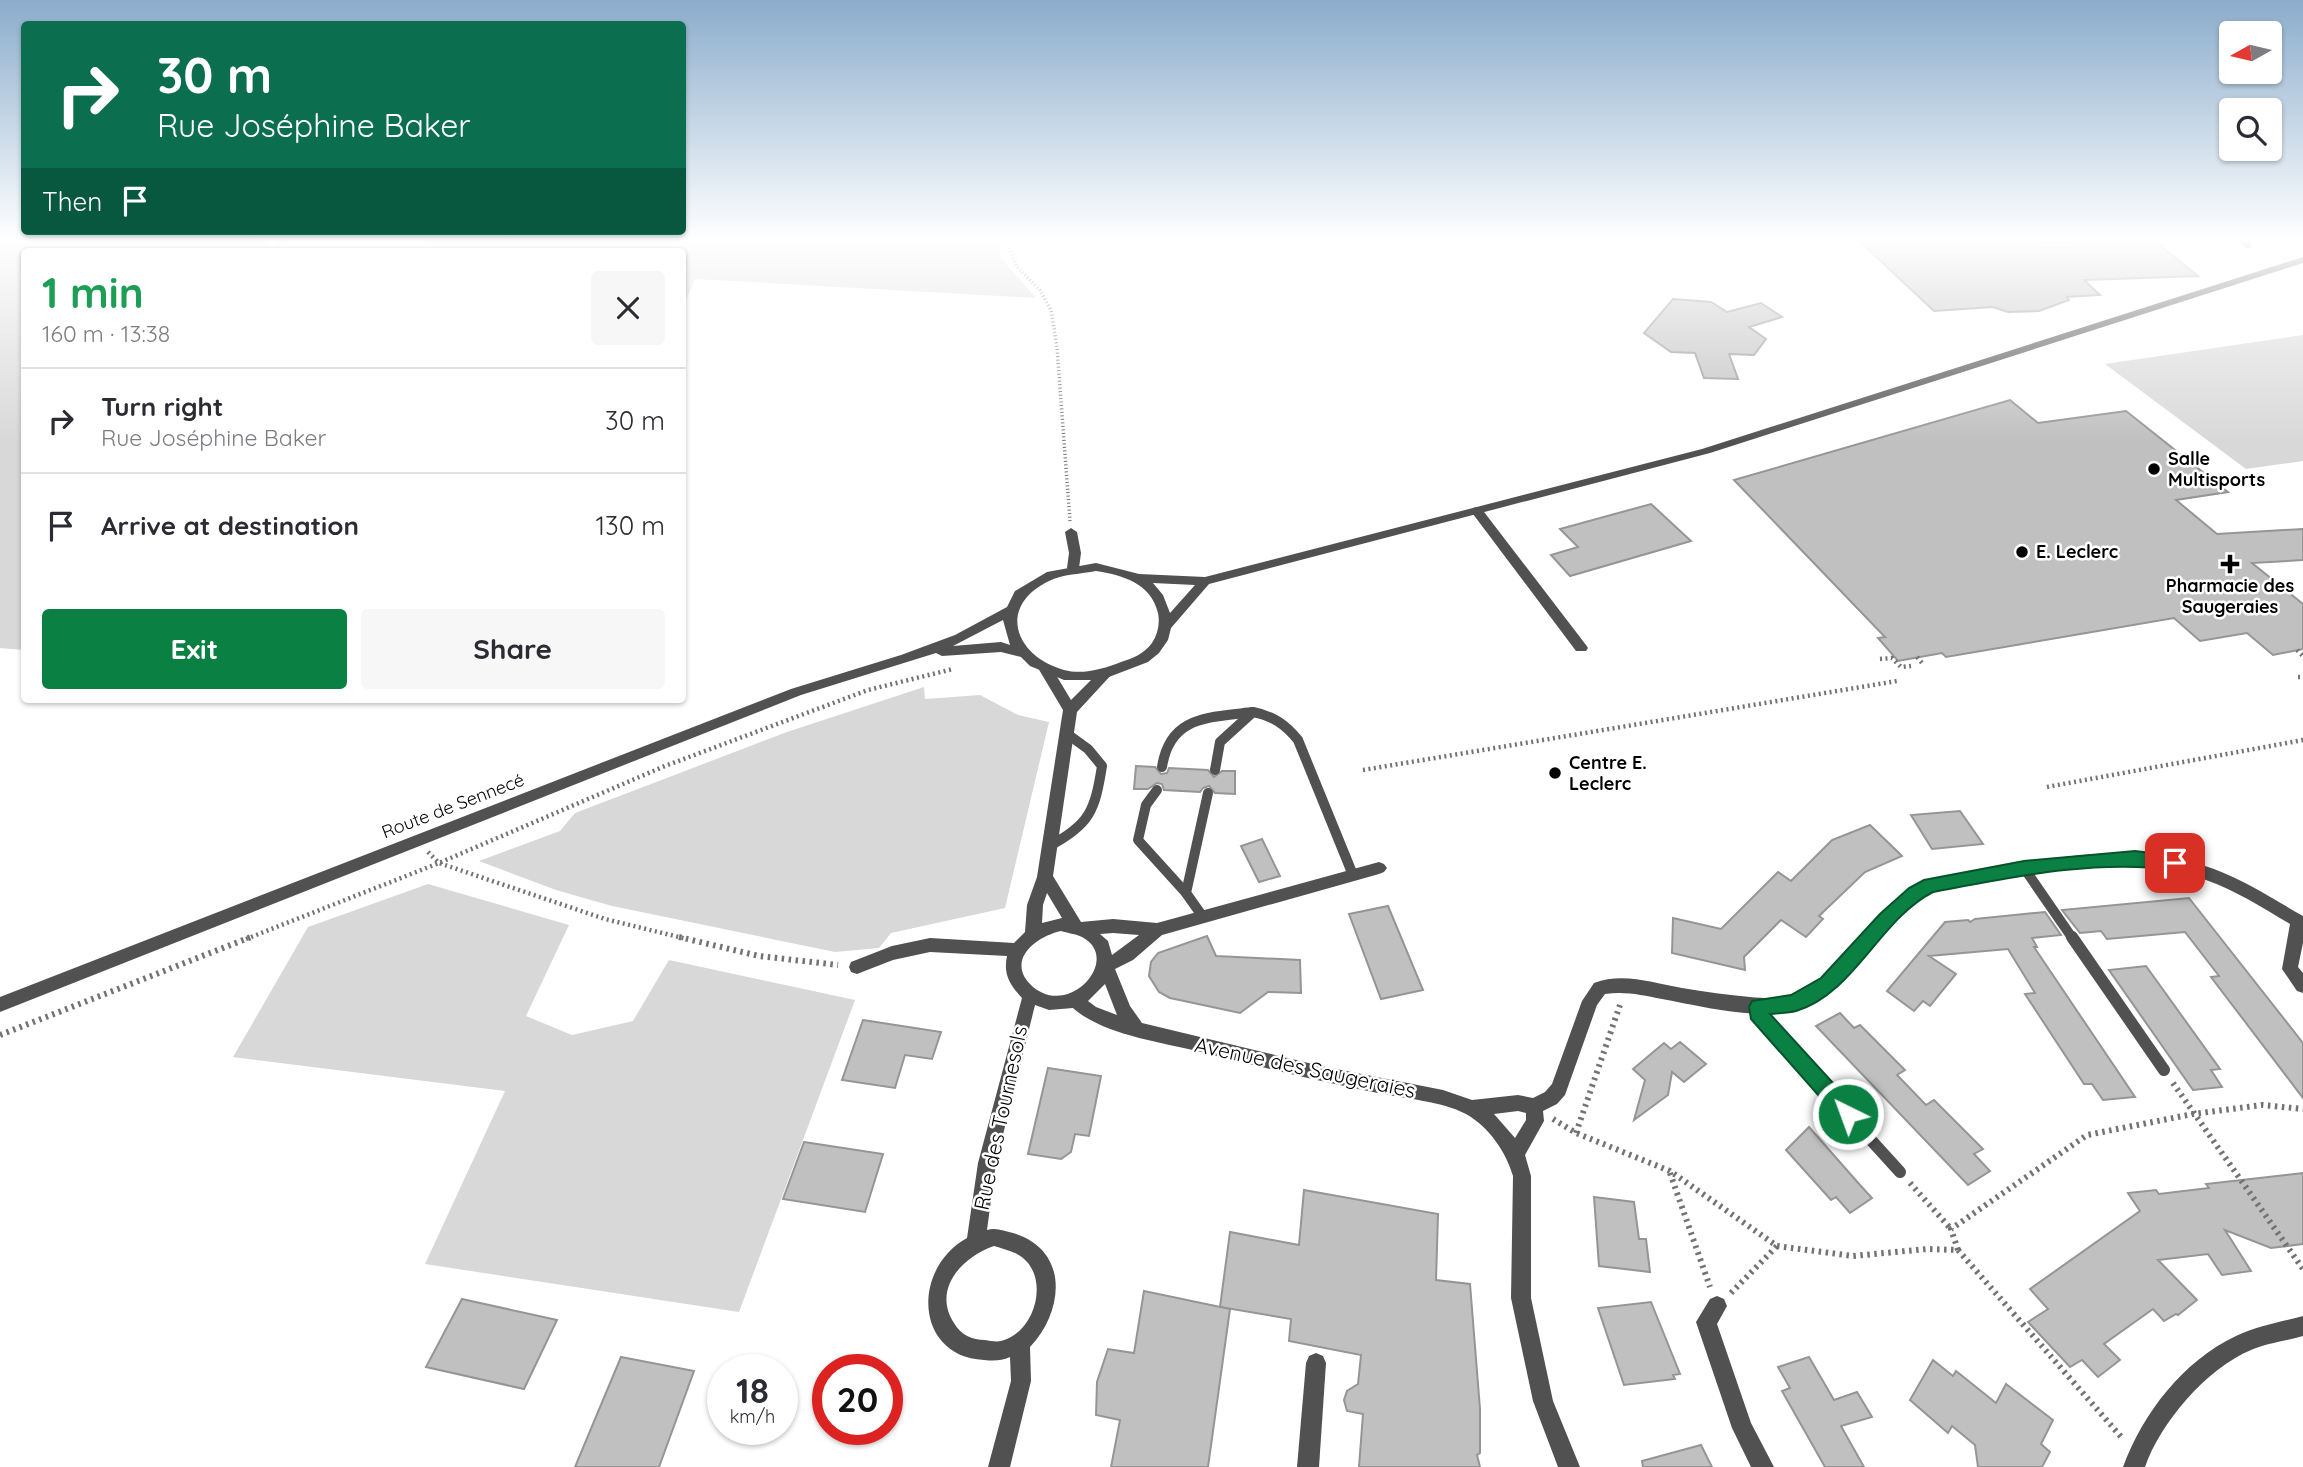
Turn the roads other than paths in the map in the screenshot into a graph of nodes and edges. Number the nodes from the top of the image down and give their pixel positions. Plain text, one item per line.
1 (2158, 306) edge
2 (1477, 511) junction
3 (1071, 532) road end
4 (1073, 568) junction
5 (1138, 578) junction
6 (1205, 581) junction
7 (1010, 611) junction
8 (1167, 625) junction
9 (1581, 648) dead end
10 (1021, 652) junction
11 (923, 653) junction
12 (1045, 668) junction
13 (1105, 674) junction
14 (1070, 710) junction
15 (1253, 712) junction
16 (1066, 733) junction
17 (1162, 767) dead end
18 (1216, 770) dead end
19 (1157, 790) dead end
20 (1208, 793) dead end
21 (1049, 846) junction
22 (1379, 868) dead end
23 (2024, 868) junction
24 (1353, 874) junction
25 (1045, 877) junction
26 (1186, 893) junction
27 (1203, 916) junction
28 (2301, 923) edge
29 (1079, 927) junction
30 (1157, 930) junction
31 (1033, 932) junction
32 (1017, 950) junction
33 (1106, 966) junction
34 (857, 967) road end
35 (2303, 986) edge
36 (1031, 996) junction
37 (1075, 1000) junction
38 (0, 1005) edge
39 (1759, 1007) junction
40 (1137, 1029) junction
41 (2164, 1070) road end
42 (1534, 1107) junction
43 (1472, 1108) junction
44 (1516, 1154) junction
45 (1900, 1171) road end
46 (976, 1242) junction
47 (1717, 1306) road end
48 (2303, 1326) edge
49 (1020, 1343) junction
50 (1316, 1363) dead end
51 (2135, 1461) edge
52 (999, 1467) edge
53 (1308, 1467) edge
54 (1569, 1467) edge
55 (1763, 1467) edge

1 - 2 street
2 - 6 street
2 - 9 street
3 - 4 street
4 - 5 street
4 - 7 street
5 - 6 street
5 - 8 street
6 - 8 street
7 - 10 street
7 - 11 street, Route de Sennecé
8 - 13 street
10 - 11 street, Route de Sennecé
10 - 12 street
11 - 38 street, Route de Sennecé
12 - 13 street
12 - 14 street
13 - 14 street
14 - 16 street
15 - 17 lane
15 - 18 lane
15 - 24 lane
16 - 21 street
16 - 21 lane
19 - 26 lane
20 - 26 lane
21 - 25 street
22 - 24 street
23 - 28 street
23 - 39 street
23 - 41 lane
24 - 27 street
25 - 29 street
25 - 31 street
26 - 27 lane
27 - 30 street
28 - 35 street
29 - 30 street
29 - 31 street
29 - 33 street
30 - 33 street
31 - 32 street
32 - 34 street
32 - 36 street
33 - 37 street
33 - 40 street
36 - 37 street
36 - 46 street, Rue des Tournesols
37 - 40 street, Avenue des Saugeraies
39 - 42 street
39 - 45 lane
40 - 43 street, Avenue des Saugeraies
42 - 43 street, Avenue des Saugeraies
42 - 44 street
43 - 44 street, Avenue des Saugeraies
44 - 54 street, Avenue des Saugeraies
46 - 49 street, Rue des Tournesols
46 - 49 street
47 - 55 street
48 - 51 street
49 - 52 street
50 - 53 street

